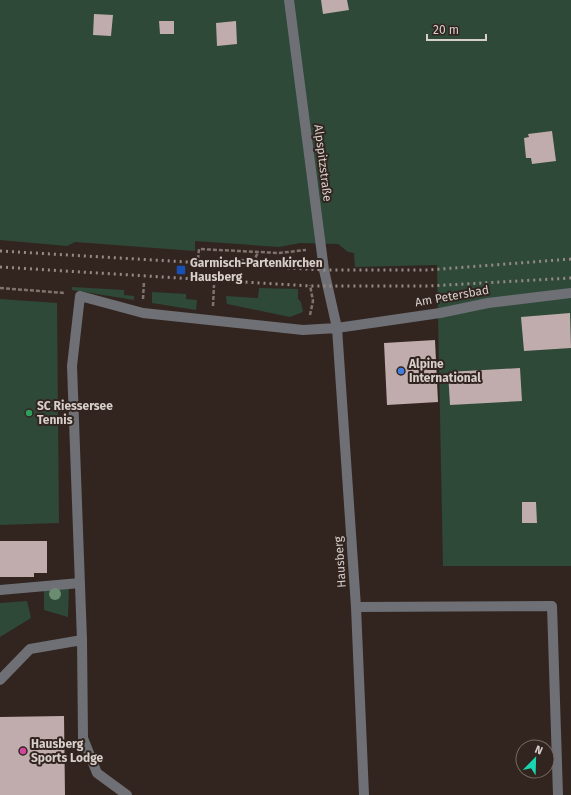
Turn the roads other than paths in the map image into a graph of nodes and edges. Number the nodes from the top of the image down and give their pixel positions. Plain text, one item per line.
1 (289, 0) edge
2 (571, 293) edge
3 (338, 328) junction
4 (80, 583) junction
5 (0, 590) edge
6 (356, 607) junction
7 (82, 640) junction
8 (0, 680) edge
9 (127, 795) edge
10 (364, 795) edge
11 (558, 795) edge

1 - 3 street, Alpspitzstraße
2 - 3 street, Am Petersbad
3 - 4 street, Am Petersbad
3 - 6 street, Hausberg
4 - 5 street
4 - 7 street
6 - 10 street, Hausberg
6 - 11 street
7 - 8 street
7 - 9 street

